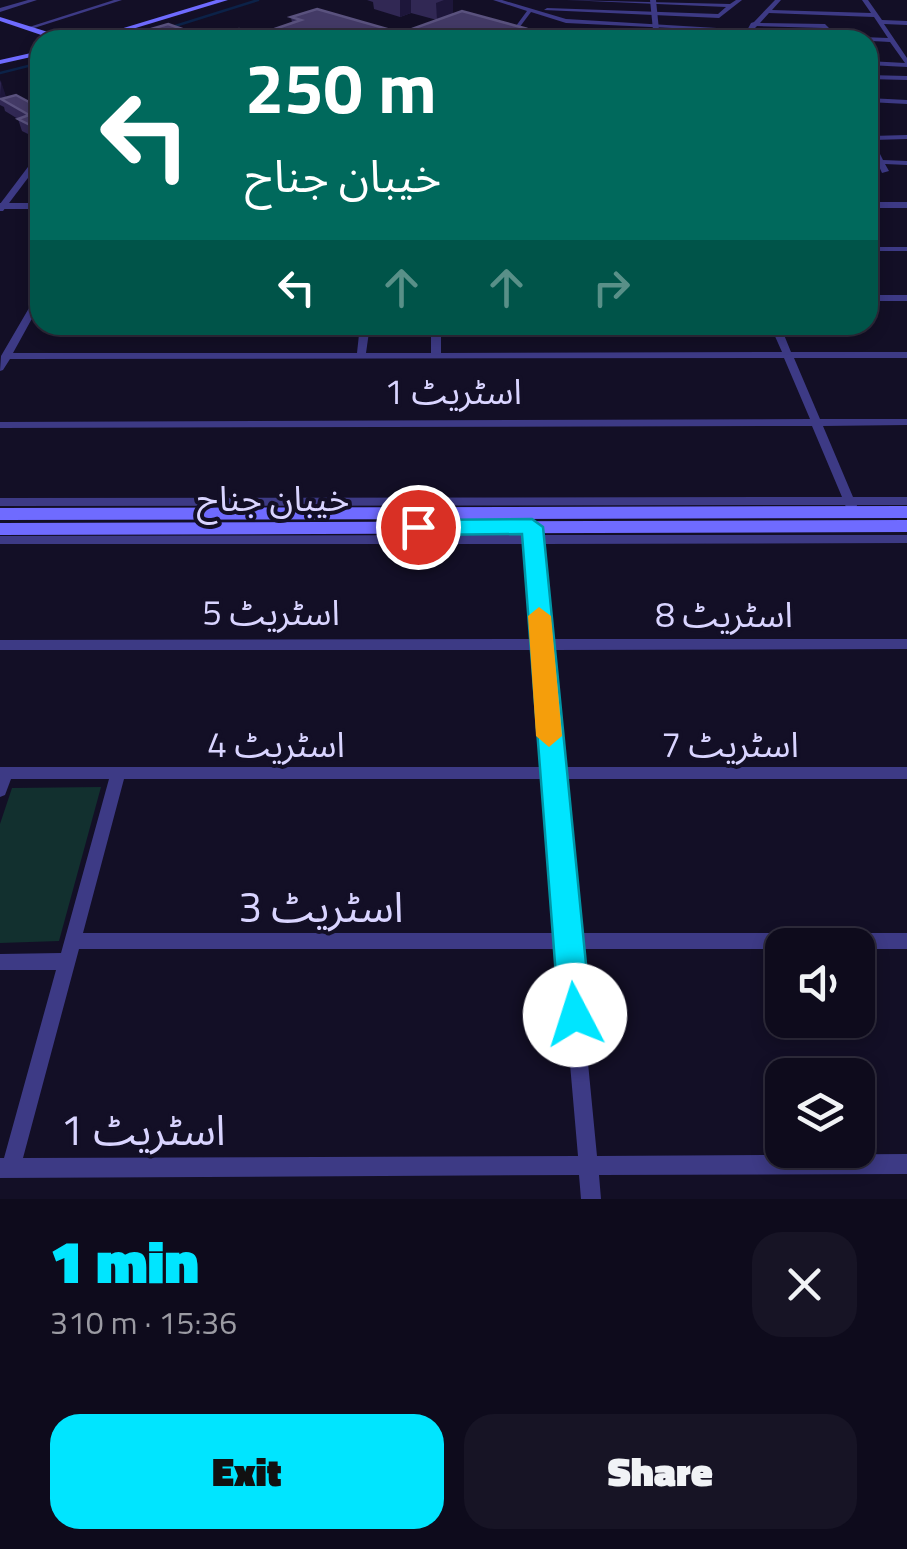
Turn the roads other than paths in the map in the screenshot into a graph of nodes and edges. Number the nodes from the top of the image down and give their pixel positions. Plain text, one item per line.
1 (34, 0) edge
2 (119, 0) edge
3 (228, 0) edge
4 (494, 0) edge
5 (538, 0) edge
6 (569, 0) edge
7 (739, 0) edge
8 (778, 0) edge
9 (865, 0) edge
10 (655, 2) edge
11 (730, 6) junction
12 (0, 10) edge
13 (492, 11) dead end
14 (766, 11) junction
15 (529, 12) junction
16 (657, 14) junction
17 (550, 15) junction
18 (875, 15) junction
19 (579, 20) junction
20 (0, 21) edge
21 (607, 23) junction
22 (752, 24) junction
23 (658, 25) junction
24 (520, 26) edge
25 (883, 26) junction
26 (907, 27) edge
27 (29, 28) junction
28 (714, 28) dead end
29 (34, 30) edge
30 (123, 30) edge
31 (130, 30) edge
32 (548, 30) dead end
33 (576, 30) edge
34 (607, 30) edge
35 (658, 30) edge
36 (749, 30) edge
37 (830, 30) edge
38 (6, 35) dead end
39 (878, 40) edge
40 (892, 40) junction
41 (30, 55) edge
42 (0, 62) edge
43 (878, 63) edge
44 (907, 63) edge
45 (878, 77) edge
46 (907, 78) edge
47 (878, 101) edge
48 (907, 102) edge
49 (878, 137) edge
50 (907, 137) edge
51 (878, 157) edge
52 (907, 163) edge
53 (30, 170) edge
54 (878, 205) edge
55 (907, 205) edge
56 (30, 206) edge
57 (1, 207) edge
58 (878, 249) edge
59 (907, 249) edge
60 (878, 298) edge
61 (907, 298) edge
62 (30, 315) edge
63 (364, 335) edge
64 (436, 335) edge
65 (779, 335) edge
66 (907, 355) edge
67 (6, 356) junction
68 (361, 356) junction
69 (436, 356) junction
70 (788, 356) junction
71 (0, 368) edge
72 (817, 422) junction
73 (907, 422) edge
74 (0, 425) edge
75 (907, 500) edge
76 (0, 502) edge
77 (852, 506) junction
78 (907, 512) edge
79 (0, 514) edge
80 (907, 526) edge
81 (0, 528) edge
82 (532, 533) junction
83 (907, 539) edge
84 (0, 540) edge
85 (542, 644) junction
86 (907, 644) edge
87 (0, 645) edge
88 (3, 773) edge
89 (907, 773) edge
90 (118, 774) junction
91 (552, 774) junction
92 (0, 790) edge
93 (73, 941) junction
94 (568, 941) junction
95 (907, 941) edge
96 (68, 961) junction
97 (0, 962) edge
98 (588, 1163) junction
99 (907, 1164) edge
100 (5, 1168) edge
101 (591, 1199) edge

1 - 12 street
2 - 27 street
3 - 30 main road
3 - 31 main road
4 - 13 street
4 - 15 street
5 - 17 street
6 - 10 street
7 - 11 street
8 - 14 street
9 - 18 street
10 - 11 street
10 - 16 street
11 - 16 street
14 - 18 street
14 - 22 street
15 - 17 street
15 - 24 street
16 - 17 street
16 - 23 street
17 - 19 street
17 - 32 street
18 - 25 street
19 - 21 street
19 - 33 street
20 - 27 main road
20 - 38 main road
21 - 23 street
21 - 34 street
22 - 36 street
22 - 37 street
23 - 28 street
23 - 35 street
25 - 26 street
25 - 40 street
27 - 29 main road
39 - 40 street
40 - 44 street
41 - 42 main road
43 - 44 street
45 - 46 street
47 - 48 street
49 - 50 street
51 - 52 street
53 - 57 street
54 - 55 street
56 - 57 street
58 - 59 street
60 - 61 street
62 - 67 street
63 - 68 street
64 - 69 street
65 - 70 street
66 - 70 street
67 - 68 street
67 - 71 street
68 - 69 street
69 - 70 street
70 - 72 street
72 - 73 street, اسٹریٹ 1
72 - 74 street, اسٹریٹ 1
72 - 77 street
75 - 77 street
76 - 77 street
77 - 78 main road, خیبان جناح
77 - 79 main road, خیبان جناح
80 - 82 main road, خیبان جناح
81 - 82 main road, خیبان جناح
82 - 83 street
82 - 84 street
82 - 85 street
85 - 86 street, اسٹریٹ 8
85 - 87 street, اسٹریٹ 5
85 - 91 street
88 - 90 street, اسٹریٹ 4
88 - 92 street
89 - 91 street, اسٹریٹ 7
90 - 91 street, اسٹریٹ 4
90 - 93 street
91 - 94 street
93 - 94 street, اسٹریٹ 3
93 - 96 street
94 - 95 street, اسٹریٹ 3
94 - 98 street
96 - 97 street
96 - 100 street
98 - 99 street
98 - 100 street, اسٹریٹ 1
98 - 101 street

